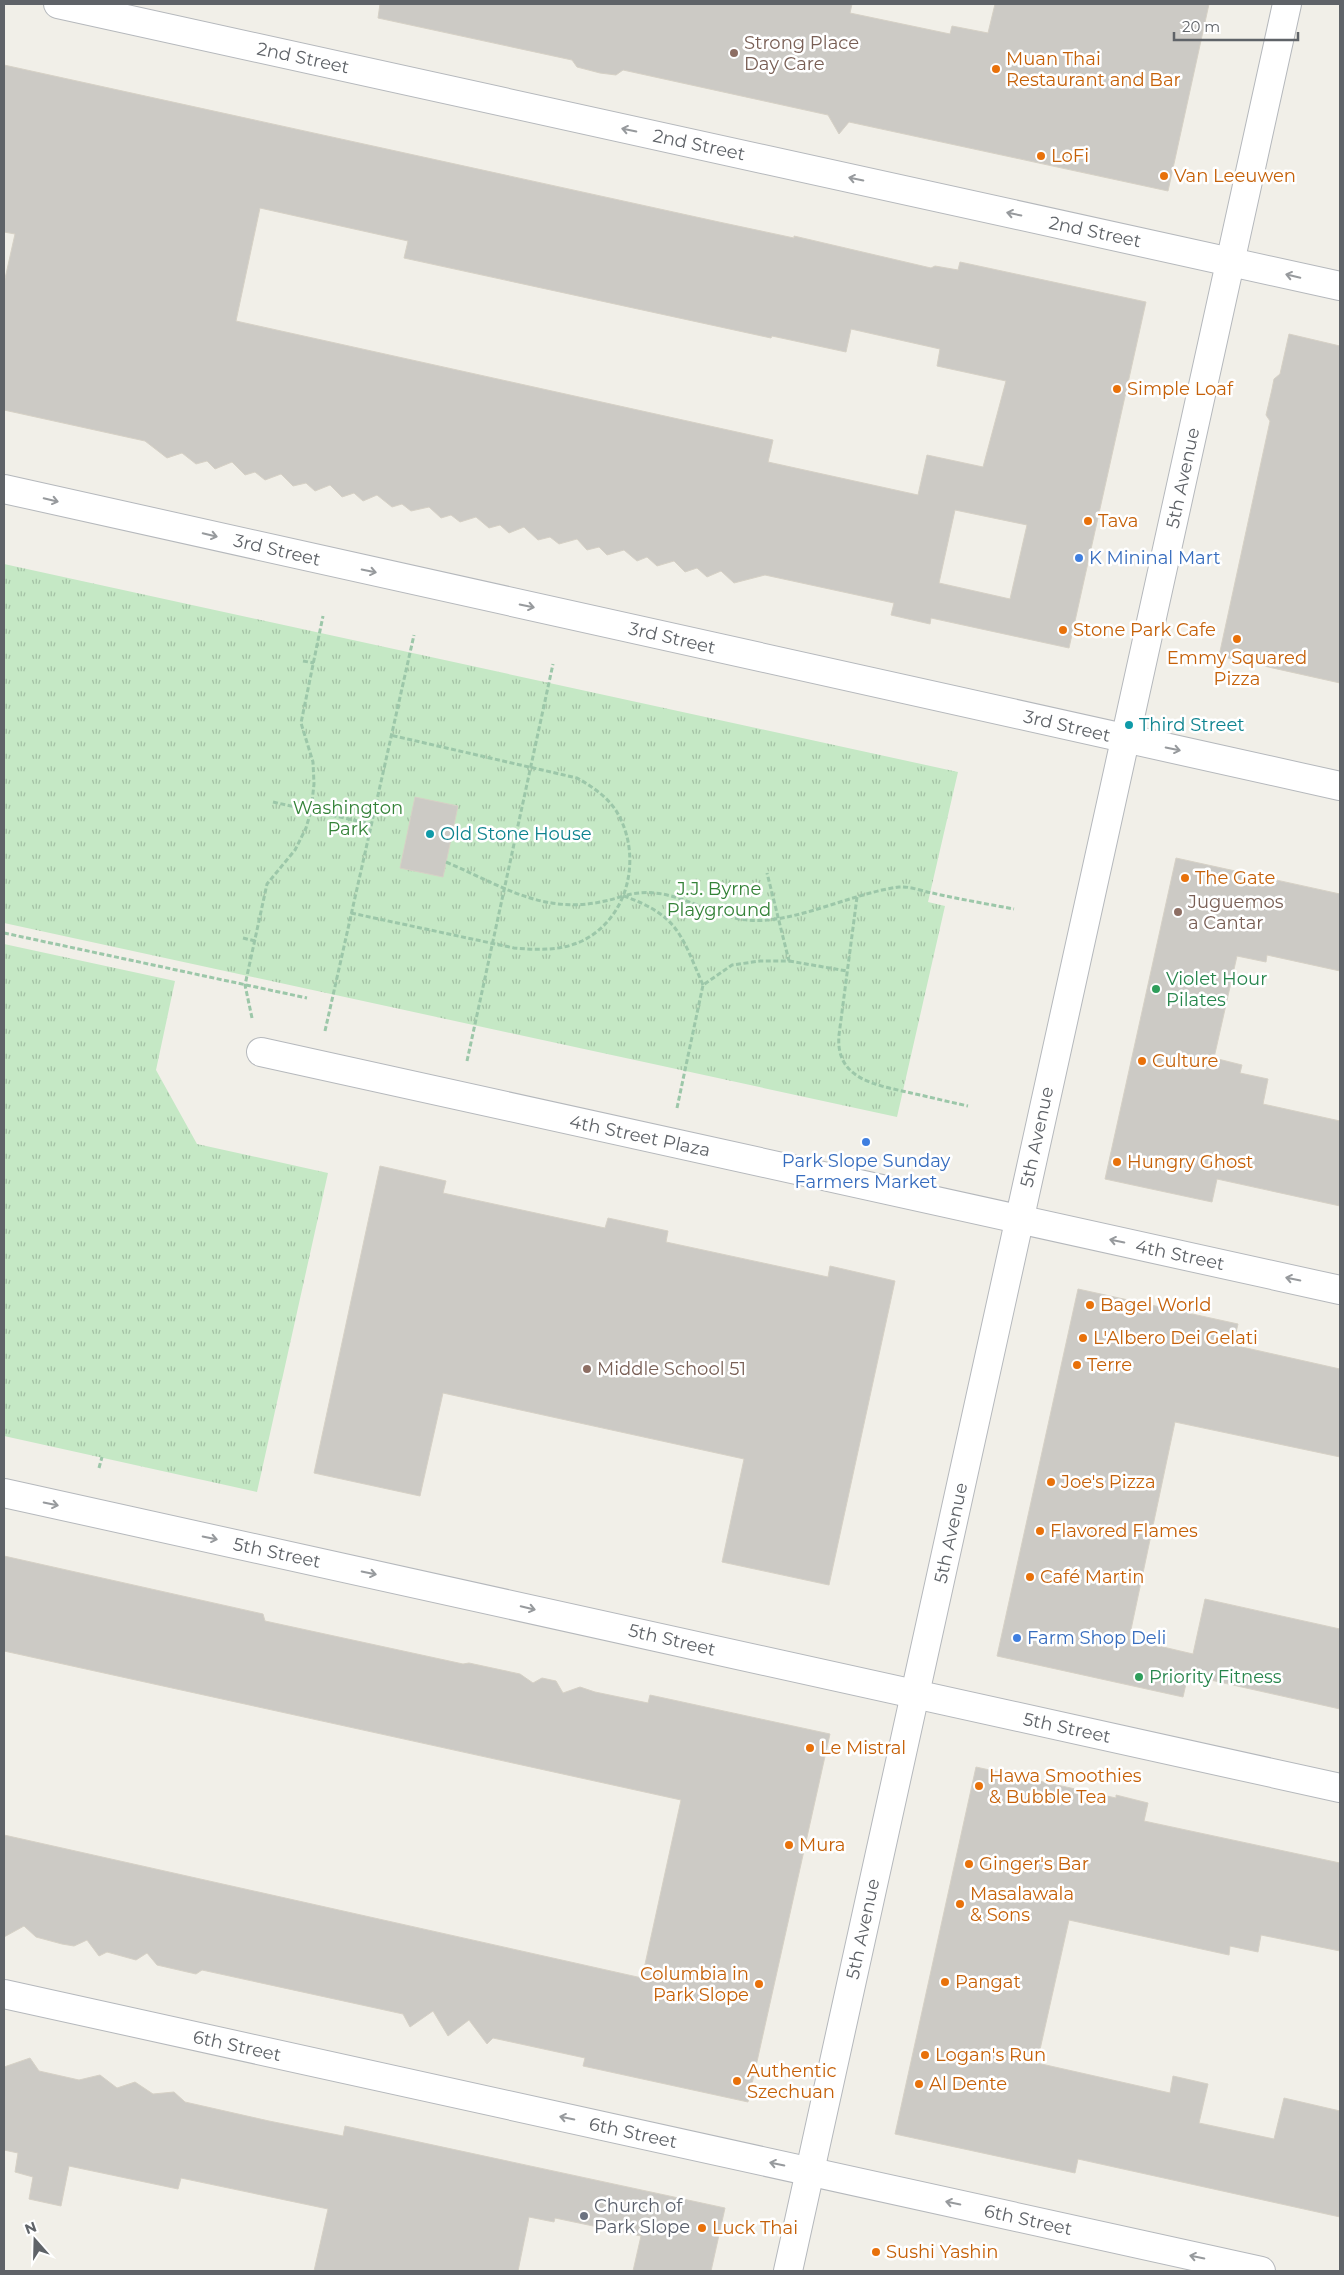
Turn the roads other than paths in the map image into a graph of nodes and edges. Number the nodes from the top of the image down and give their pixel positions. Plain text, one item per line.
1 (58, 4) edge
2 (1287, 4) edge
3 (1230, 262) junction
4 (1340, 286) edge
5 (4, 489) edge
6 (1125, 739) junction
7 (1340, 786) edge
8 (260, 1052) road end
9 (1019, 1219) junction
10 (1340, 1290) edge
11 (4, 1493) edge
12 (915, 1694) junction
13 (1340, 1788) edge
14 (4, 1994) edge
15 (810, 2172) junction
16 (788, 2271) edge
17 (1261, 2271) edge

3 -> 1 street, 2nd Street
2 - 3 street, 5th Avenue
4 -> 3 street, 2nd Street
3 - 6 street, 5th Avenue
5 -> 6 street, 3rd Street
6 -> 7 street, 3rd Street
6 - 9 street, 5th Avenue
8 - 9 street, 4th Street Plaza
10 -> 9 street, 4th Street
9 - 12 street, 5th Avenue
11 -> 12 street, 5th Street
12 - 13 street, 5th Street
12 - 15 street, 5th Avenue
15 -> 14 street, 6th Street
15 - 16 street, 5th Avenue
17 -> 15 street, 6th Street

